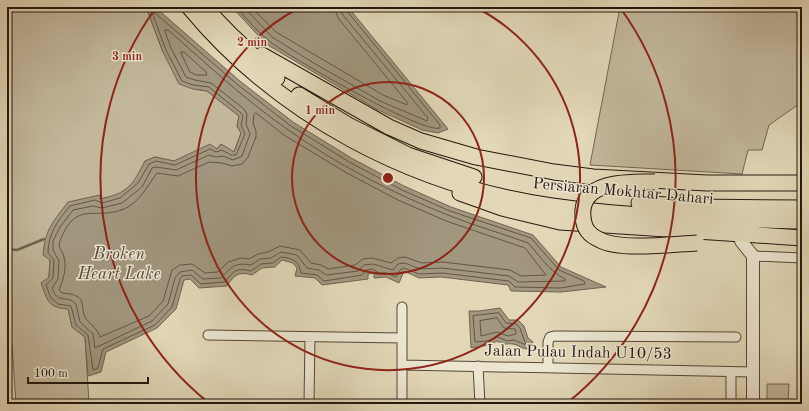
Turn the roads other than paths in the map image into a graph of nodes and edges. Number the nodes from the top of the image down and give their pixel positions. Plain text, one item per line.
1 (189, 7) edge
2 (204, 7) edge
3 (230, 34) junction
4 (426, 174) junction
5 (655, 182) junction
6 (802, 183) edge
7 (802, 208) edge
8 (802, 221) edge
9 (802, 240) edge
10 (741, 241) junction
11 (753, 256) junction
12 (802, 258) edge
13 (402, 307) dead end
14 (208, 335) dead end
15 (310, 337) junction
16 (402, 338) junction
17 (736, 338) dead end
18 (402, 365) junction
19 (478, 366) junction
20 (548, 368) junction
21 (731, 372) junction
22 (753, 372) junction
23 (309, 404) edge
24 (402, 404) edge
25 (480, 404) edge
26 (731, 404) edge
27 (753, 404) edge

1 - 4 main road, Persiaran Mokhtar Dahari
2 - 3 main road, Persiaran Mokhtar Dahari
3 - 5 main road
3 - 7 main road, Persiaran Mokhtar Dahari
4 - 8 main road, Persiaran Mokhtar Dahari
4 - 9 main road
5 - 6 main road
5 - 10 main road, bridge
9 - 10 main road
10 - 11 street
11 - 12 street
11 - 22 street
13 - 16 street
14 - 15 street
15 - 16 street
15 - 23 street
16 - 18 street
17 - 20 street
18 - 19 street, Jalan Pulau Indah U10/53
18 - 24 street
19 - 20 street, Jalan Pulau Indah U10/53
19 - 25 street
20 - 21 street, Jalan Pulau Indah U10/53
21 - 22 street, Jalan Pulau Indah U10/53
21 - 26 street
22 - 27 street

